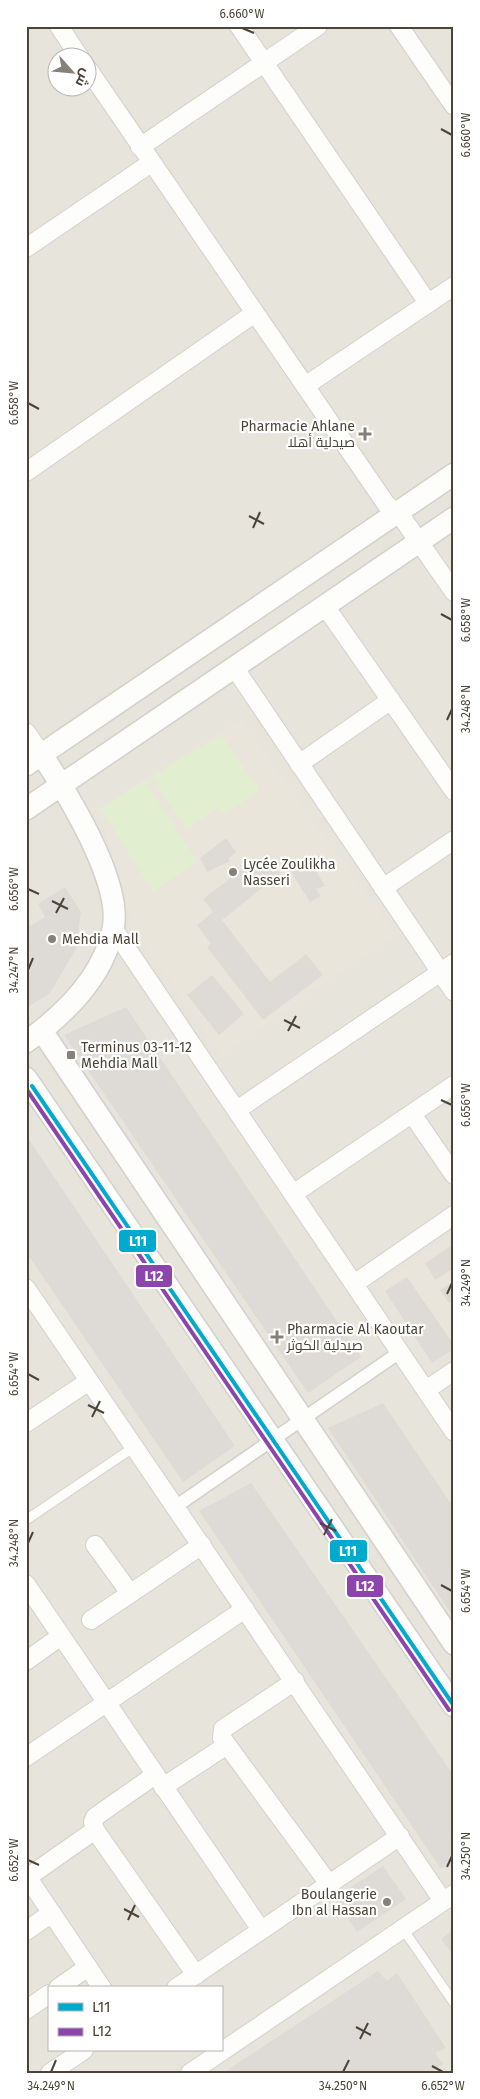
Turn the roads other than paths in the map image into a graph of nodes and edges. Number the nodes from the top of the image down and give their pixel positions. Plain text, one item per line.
1 (59, 26) edge
2 (240, 26) edge
3 (318, 26) edge
4 (399, 26) edge
5 (73, 48) edge
6 (264, 63) junction
7 (98, 84) edge
8 (454, 106) edge
9 (140, 148) junction
10 (151, 163) junction
11 (26, 248) edge
12 (454, 286) edge
13 (428, 303) junction
14 (255, 313) junction
15 (305, 386) junction
16 (26, 472) edge
17 (454, 474) edge
18 (396, 514) junction
19 (454, 518) edge
20 (418, 542) junction
21 (454, 592) edge
22 (325, 606) junction
23 (234, 668) junction
24 (391, 700) junction
25 (26, 732) edge
26 (34, 760) edge
27 (299, 764) junction
28 (62, 785) junction
29 (454, 791) edge
30 (26, 809) edge
31 (454, 840) edge
32 (383, 888) junction
33 (113, 928) junction
34 (447, 968) edge
35 (454, 992) edge
36 (34, 1037) edge
37 (26, 1078) edge
38 (454, 1085) edge
39 (237, 1110) junction
40 (412, 1114) junction
41 (454, 1175) edge
42 (293, 1194) junction
43 (454, 1215) edge
44 (354, 1284) junction
45 (26, 1288) edge
46 (400, 1352) junction
47 (454, 1371) edge
48 (89, 1381) junction
49 (426, 1390) junction
50 (303, 1419) junction
51 (26, 1423) edge
52 (454, 1432) edge
53 (272, 1440) junction
54 (134, 1447) junction
55 (176, 1507) junction
56 (26, 1520) edge
57 (95, 1545) dead end
58 (202, 1545) junction
59 (26, 1584) edge
60 (130, 1593) junction
61 (245, 1609) junction
62 (91, 1620) dead end
63 (61, 1636) junction
64 (454, 1644) edge
65 (26, 1661) edge
66 (295, 1681) junction
67 (106, 1703) junction
68 (454, 1706) edge
69 (227, 1745) junction
70 (26, 1757) edge
71 (159, 1781) junction
72 (95, 1830) junction
73 (400, 1836) junction
74 (27, 1876) edge
75 (329, 1884) junction
76 (448, 1898) edge
77 (52, 1913) junction
78 (403, 1929) junction
79 (261, 1930) junction
80 (26, 1931) edge
81 (88, 1967) junction
82 (196, 1975) junction
83 (61, 1986) edge
84 (101, 1986) edge
85 (179, 1986) edge
86 (48, 1995) edge
87 (454, 2003) edge
88 (26, 2010) edge
89 (222, 2051) edge
90 (81, 2052) edge
91 (221, 2052) edge
92 (50, 2073) edge
93 (190, 2073) edge

1 - 5 street
2 - 6 street
3 - 6 street
4 - 8 street
6 - 9 street
6 - 13 street
7 - 9 street
9 - 10 street
10 - 11 street
10 - 14 street
12 - 13 street
13 - 15 street
14 - 15 street
14 - 16 street
15 - 18 street
17 - 18 street
18 - 20 street
18 - 26 street
19 - 20 street
20 - 21 street
20 - 22 street
22 - 23 street
22 - 24 street
23 - 27 street
23 - 28 street
24 - 27 street
24 - 29 street
25 - 26 street
26 - 28 street
27 - 32 street
28 - 30 street
28 - 33 street
31 - 32 street
32 - 34 street
33 - 36 street
33 - 39 street
34 - 35 street
34 - 39 street
36 - 50 street
37 - 53 street
38 - 40 street
39 - 42 street
40 - 41 street
40 - 42 street
42 - 44 street
43 - 44 street
44 - 46 street
45 - 48 street
46 - 49 street
46 - 50 street
47 - 49 street
48 - 51 street
48 - 54 street
49 - 52 street
50 - 53 street
50 - 64 street
53 - 55 street
53 - 68 street
54 - 55 street
54 - 56 lane
55 - 58 street
57 - 60 street
58 - 60 street
58 - 61 street
59 - 63 street
60 - 62 street
61 - 66 street
61 - 67 street
63 - 65 street
63 - 67 street
66 - 69 street
66 - 73 street
67 - 70 street
67 - 71 street
69 - 71 street
69 - 75 street
71 - 72 street
71 - 79 street
72 - 74 street
72 - 82 street
73 - 75 street
73 - 76 street
74 - 77 street
75 - 79 street
76 - 78 street
77 - 80 street
77 - 81 street
78 - 87 lane
78 - 89 street
79 - 82 street
81 - 83 street
81 - 84 street
82 - 85 street
86 - 88 street
90 - 92 street
91 - 93 street

